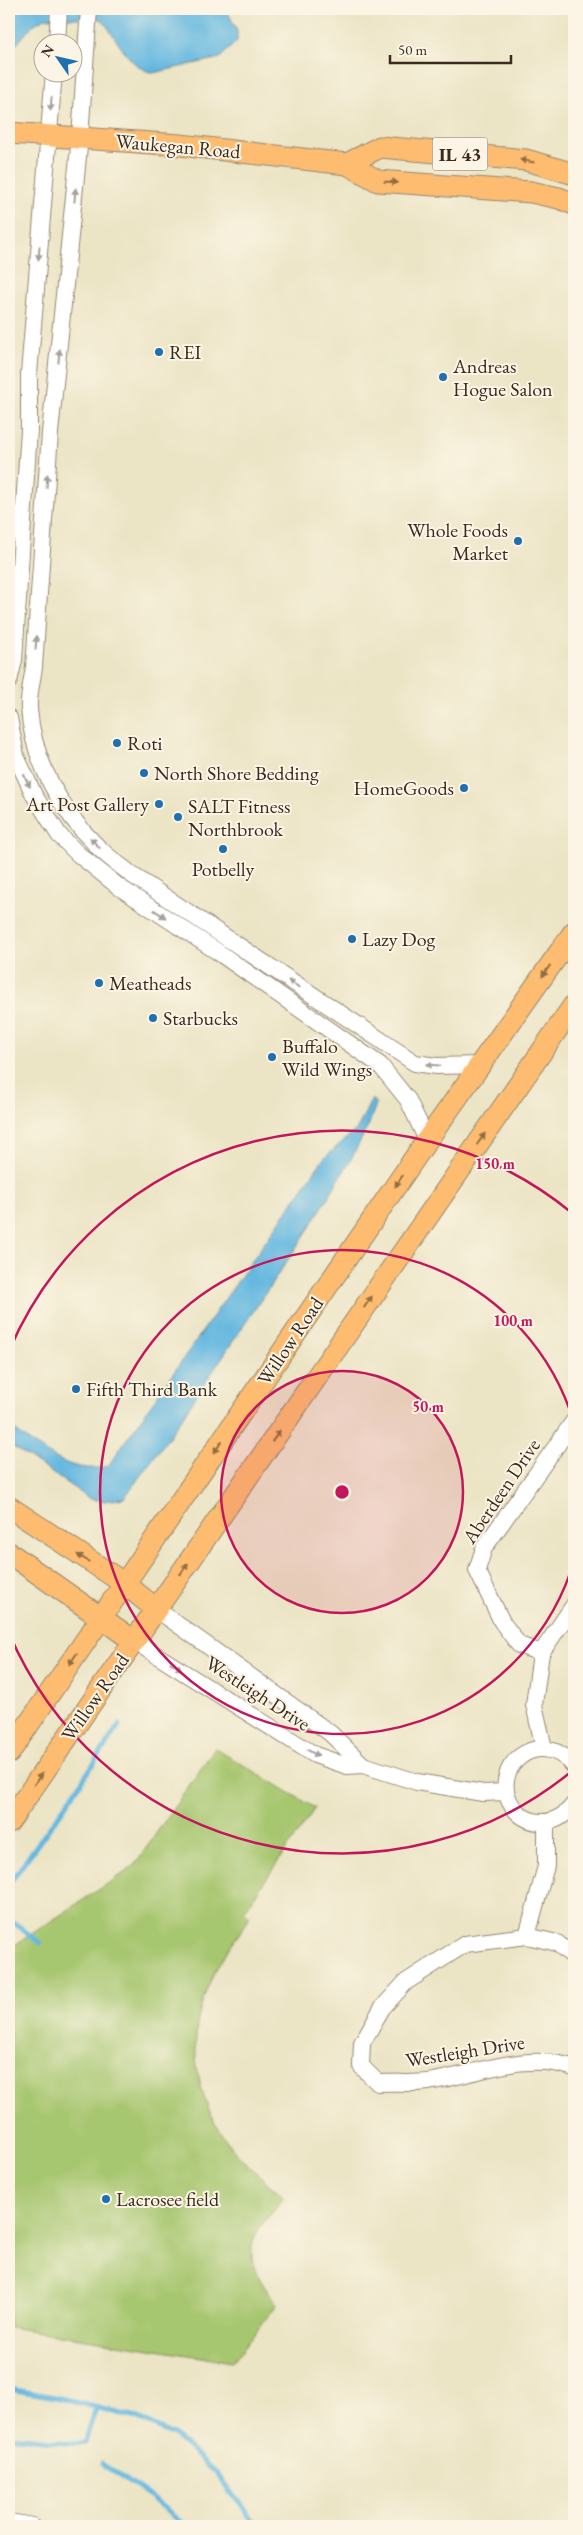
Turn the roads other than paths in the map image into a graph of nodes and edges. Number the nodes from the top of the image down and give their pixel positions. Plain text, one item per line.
1 (59, 9) edge
2 (89, 9) edge
3 (57, 32) edge
4 (53, 82) edge
5 (9, 133) edge
6 (49, 135) junction
7 (80, 137) junction
8 (347, 164) junction
9 (574, 174) edge
10 (574, 204) edge
11 (9, 681) edge
12 (9, 718) edge
13 (574, 932) edge
14 (574, 1005) edge
15 (481, 1065) junction
16 (427, 1140) junction
17 (574, 1421) edge
18 (9, 1507) edge
19 (9, 1553) edge
20 (125, 1584) junction
21 (574, 1605) edge
22 (156, 1609) junction
23 (101, 1618) junction
24 (134, 1641) junction
25 (541, 1653) junction
26 (544, 1748) junction
27 (9, 1753) edge
28 (363, 1765) junction
29 (574, 1766) edge
30 (506, 1792) junction
31 (574, 1804) edge
32 (9, 1822) edge
33 (546, 1822) junction
34 (527, 1936) junction
35 (574, 1958) edge
36 (574, 2068) edge
37 (9, 2522) edge
38 (32, 2526) edge

1 - 3 street
2 - 7 street
4 -> 6 street
5 - 6 main road, Waukegan Road / IL 43
6 - 7 main road, Waukegan Road / IL 43
6 -> 11 street
7 - 8 main road, Waukegan Road / IL 43
15 -> 7 street
9 -> 8 main road, IL 43
8 -> 10 main road, Waukegan Road / IL 43
12 -> 16 street
13 -> 15 main road, Willow Road
22 -> 14 main road, Willow Road
15 - 16 main road, Willow Road
16 -> 20 main road, Willow Road
17 - 25 street, Aberdeen Drive
20 -> 18 main road
19 - 23 main road
20 - 22 main road
20 - 23 main road, Willow Road
21 - 25 street
22 - 24 main road, Willow Road
22 - 28 street, Westleigh Drive
23 - 24 main road
23 -> 27 main road, Willow Road
24 -> 28 street, Westleigh Drive
32 -> 24 main road, Willow Road
25 - 26 street
26 - 29 street
26 - 30 street
28 - 30 street, Westleigh Drive
30 - 33 street
31 - 33 street
33 - 34 street
34 - 35 street, Westleigh Drive
34 - 36 street, Westleigh Drive
37 - 38 street

